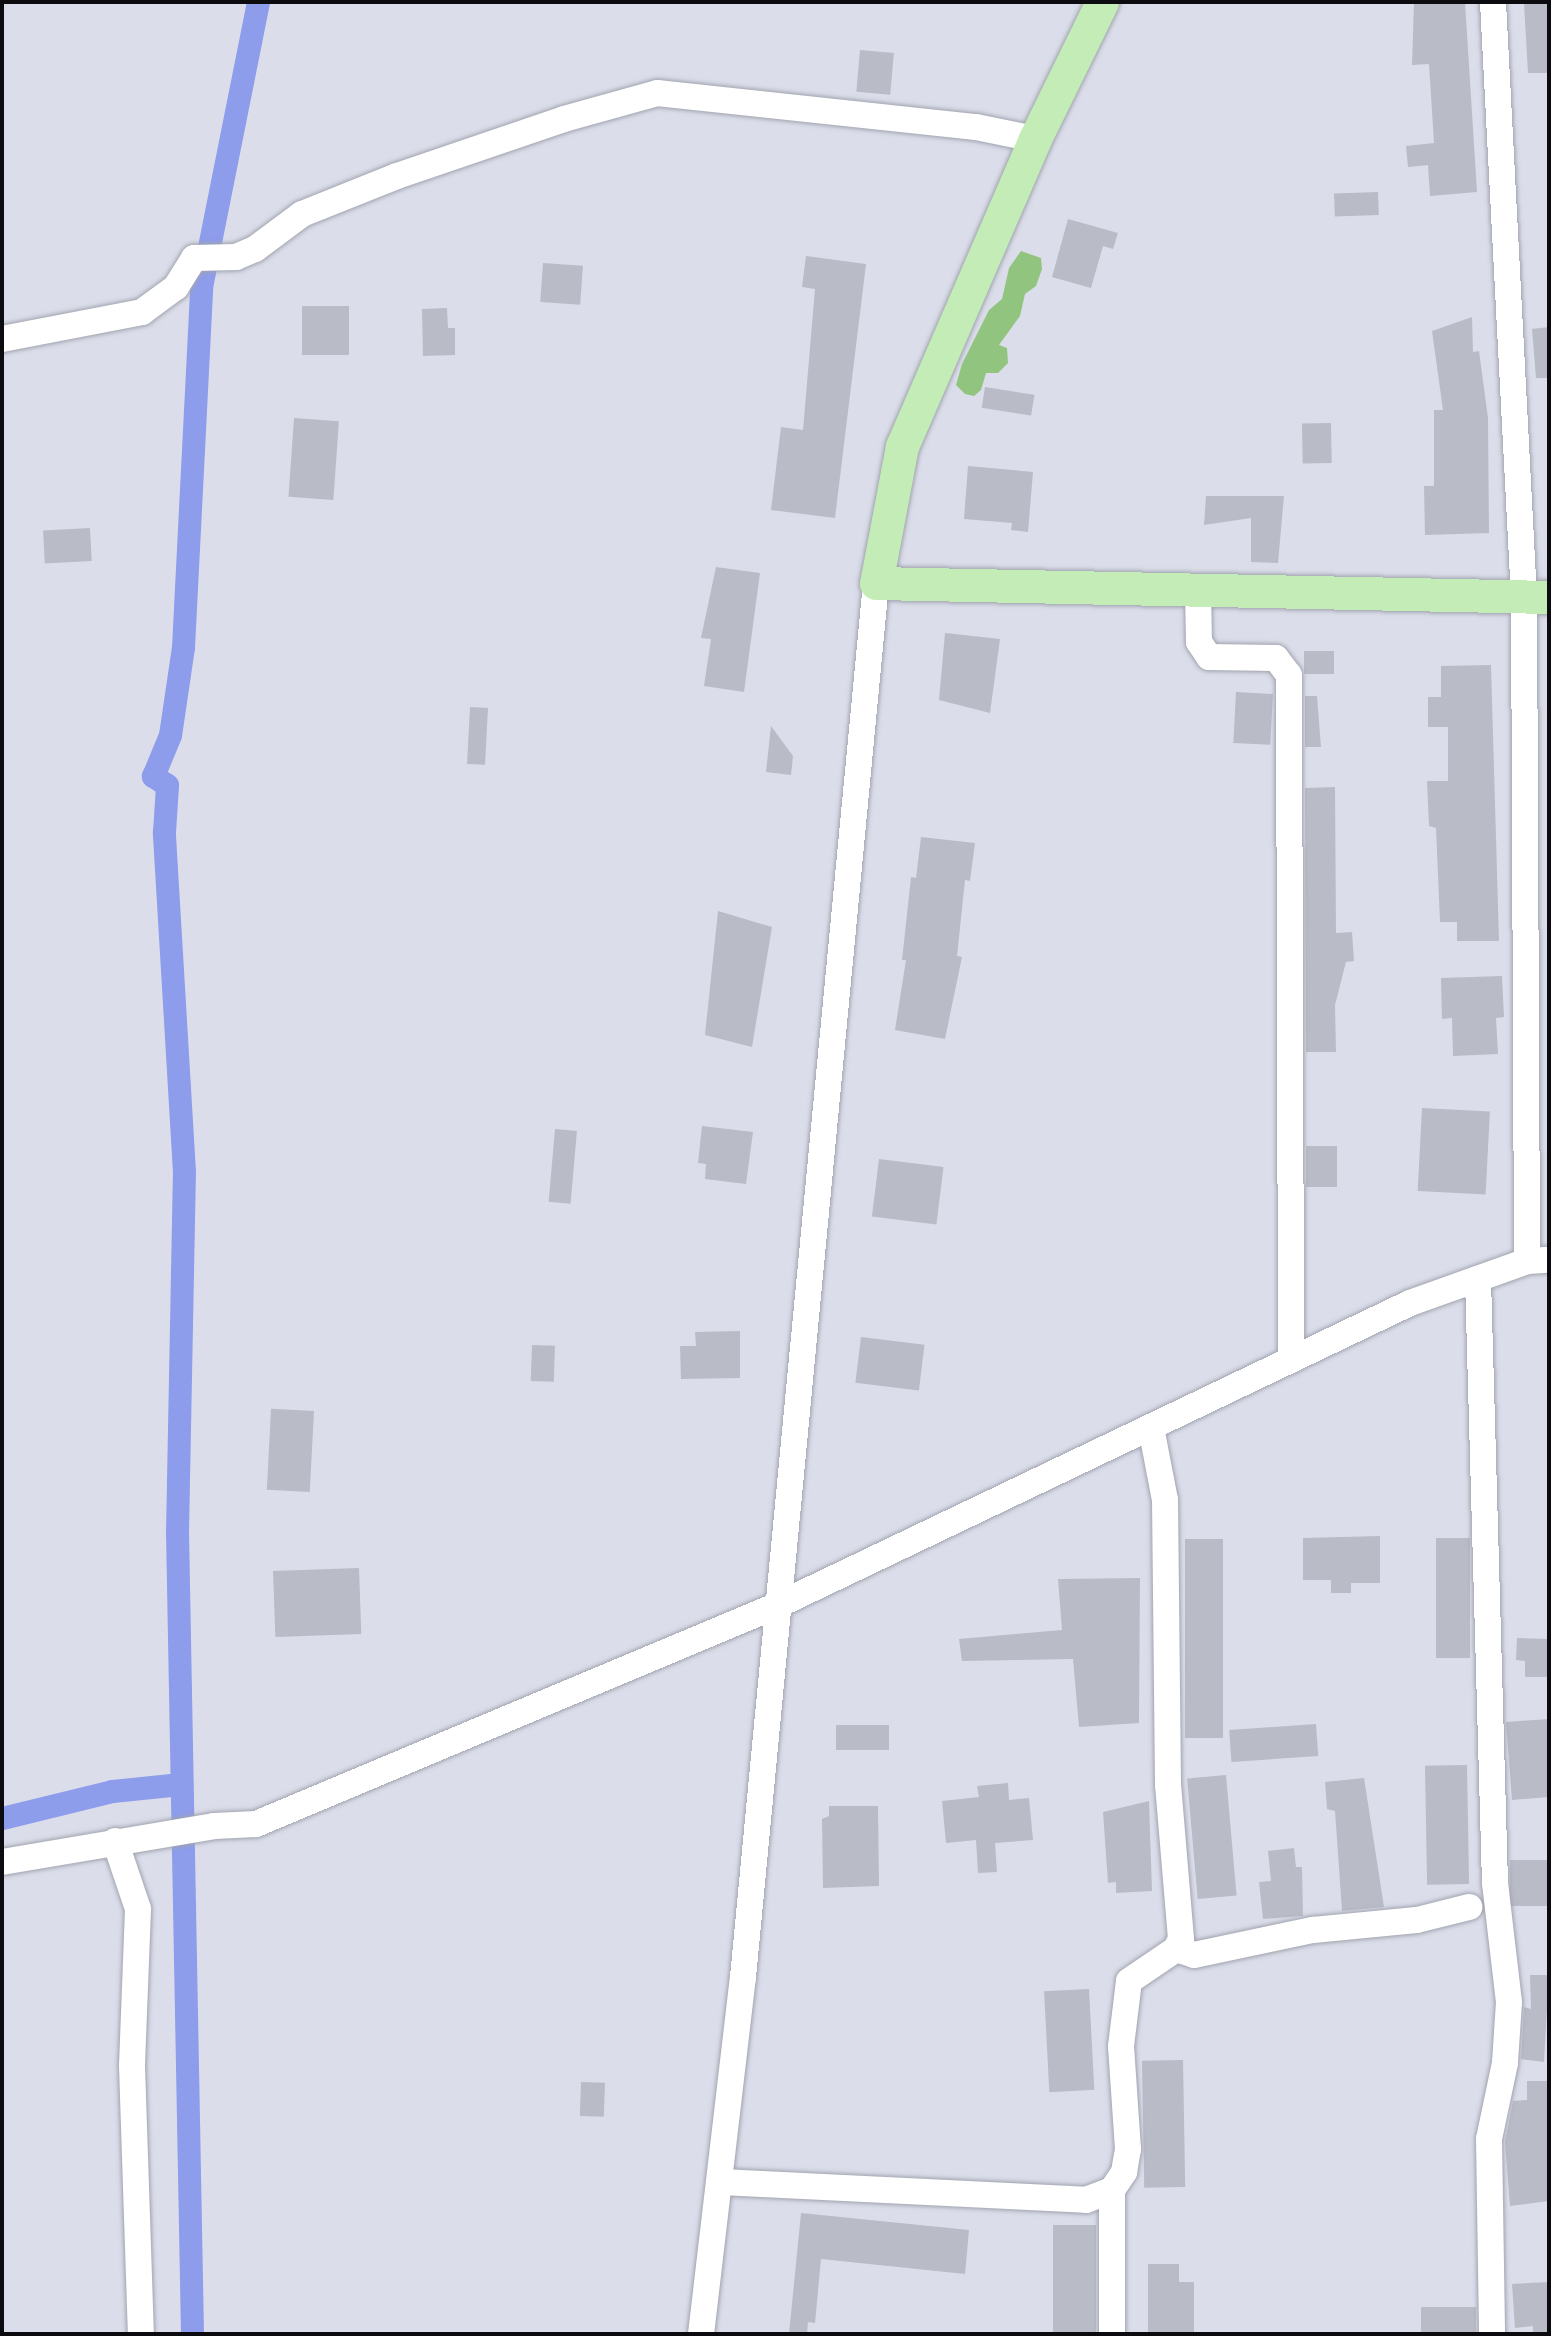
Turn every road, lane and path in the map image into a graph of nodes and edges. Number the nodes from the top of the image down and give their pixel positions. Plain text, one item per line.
1 (1102, 2) edge
2 (1493, 2) edge
3 (1035, 139) junction
4 (2, 339) edge
5 (876, 583) junction
6 (1198, 590) junction
7 (1537, 597) edge
8 (1538, 1261) edge
9 (1478, 1279) junction
10 (1291, 1360) junction
11 (1151, 1427) junction
12 (778, 1605) junction
13 (120, 1840) junction
14 (2, 1862) edge
15 (1469, 1907) dead end
16 (1176, 1949) junction
17 (721, 2182) junction
18 (1112, 2190) junction
19 (141, 2334) edge
20 (701, 2334) edge
21 (1112, 2334) edge
22 (1492, 2334) edge

1 - 3 main road
2 - 7 street
3 - 4 street
3 - 5 main road
5 - 6 main road
5 - 12 street
6 - 7 main road
6 - 10 street
7 - 8 street
8 - 9 street
9 - 10 street
9 - 22 street
10 - 11 street
11 - 12 street
11 - 16 street
12 - 13 street
12 - 17 street
13 - 14 street
13 - 19 street
15 - 16 street
16 - 18 street
17 - 18 street
17 - 20 street
18 - 21 street

